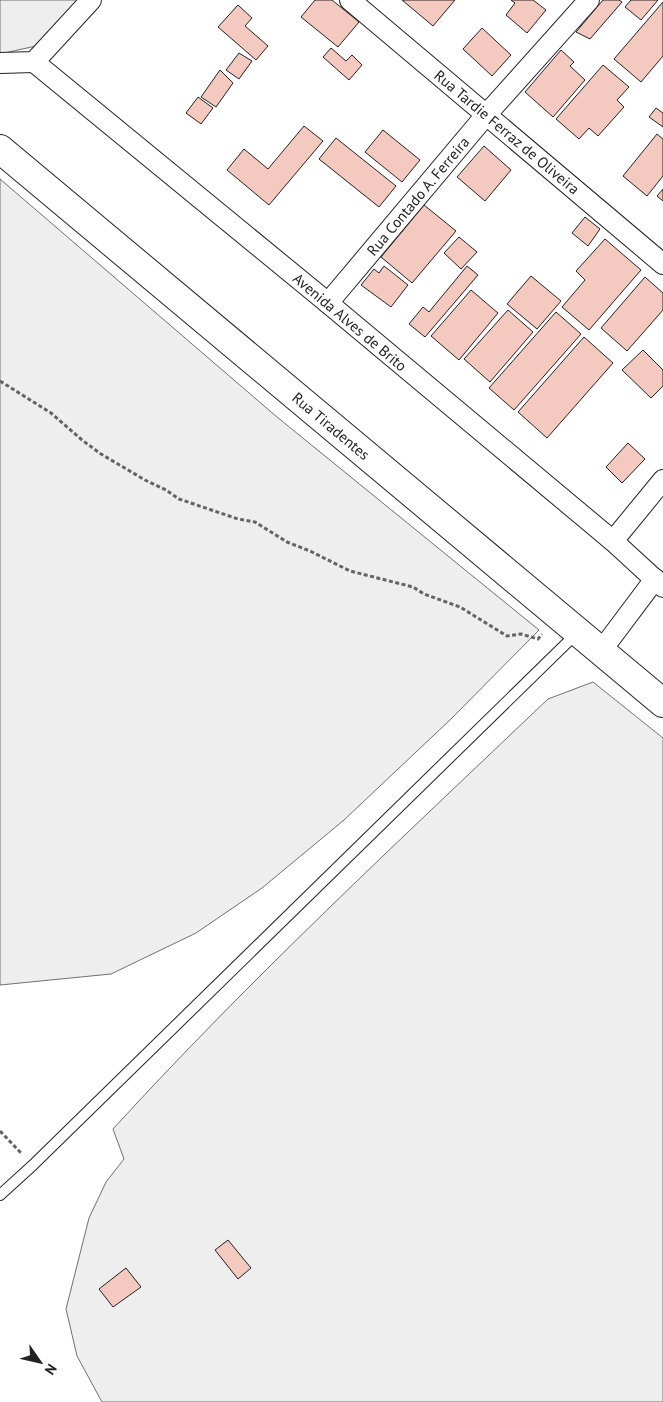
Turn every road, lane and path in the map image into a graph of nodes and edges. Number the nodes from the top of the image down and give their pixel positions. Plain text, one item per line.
1 (91, 0) edge
2 (350, 0) edge
3 (589, 0) edge
4 (34, 62) junction
5 (0, 63) edge
6 (486, 115) junction
7 (0, 149) edge
8 (663, 264) edge
9 (328, 303) junction
10 (0, 381) edge
11 (663, 480) edge
12 (614, 541) junction
13 (659, 583) edge
14 (557, 616) junction
15 (578, 632) junction
16 (601, 651) junction
17 (663, 703) edge
18 (0, 1131) edge
19 (33, 1165) junction
20 (0, 1195) edge

1 - 4 street
2 - 6 street, Rua Tardie Ferraz de Oliveira
3 - 6 street, Rua Contado A. Ferreira
4 - 5 street
4 - 9 street, Avenida Alves de Brito
6 - 8 street, Rua Tardie Ferraz de Oliveira
6 - 9 street, Rua Contado A. Ferreira
7 - 14 main road, Rua Tiradentes
9 - 12 street, Avenida Alves de Brito
10 - 14 path
11 - 12 street
12 - 13 street, Avenida Alves de Brito
13 - 16 street
14 - 15 main road, Rua Tiradentes
15 - 16 main road, Rua Tiradentes
15 - 19 lane
16 - 17 main road, Rua Tiradentes
18 - 19 path
19 - 20 lane

